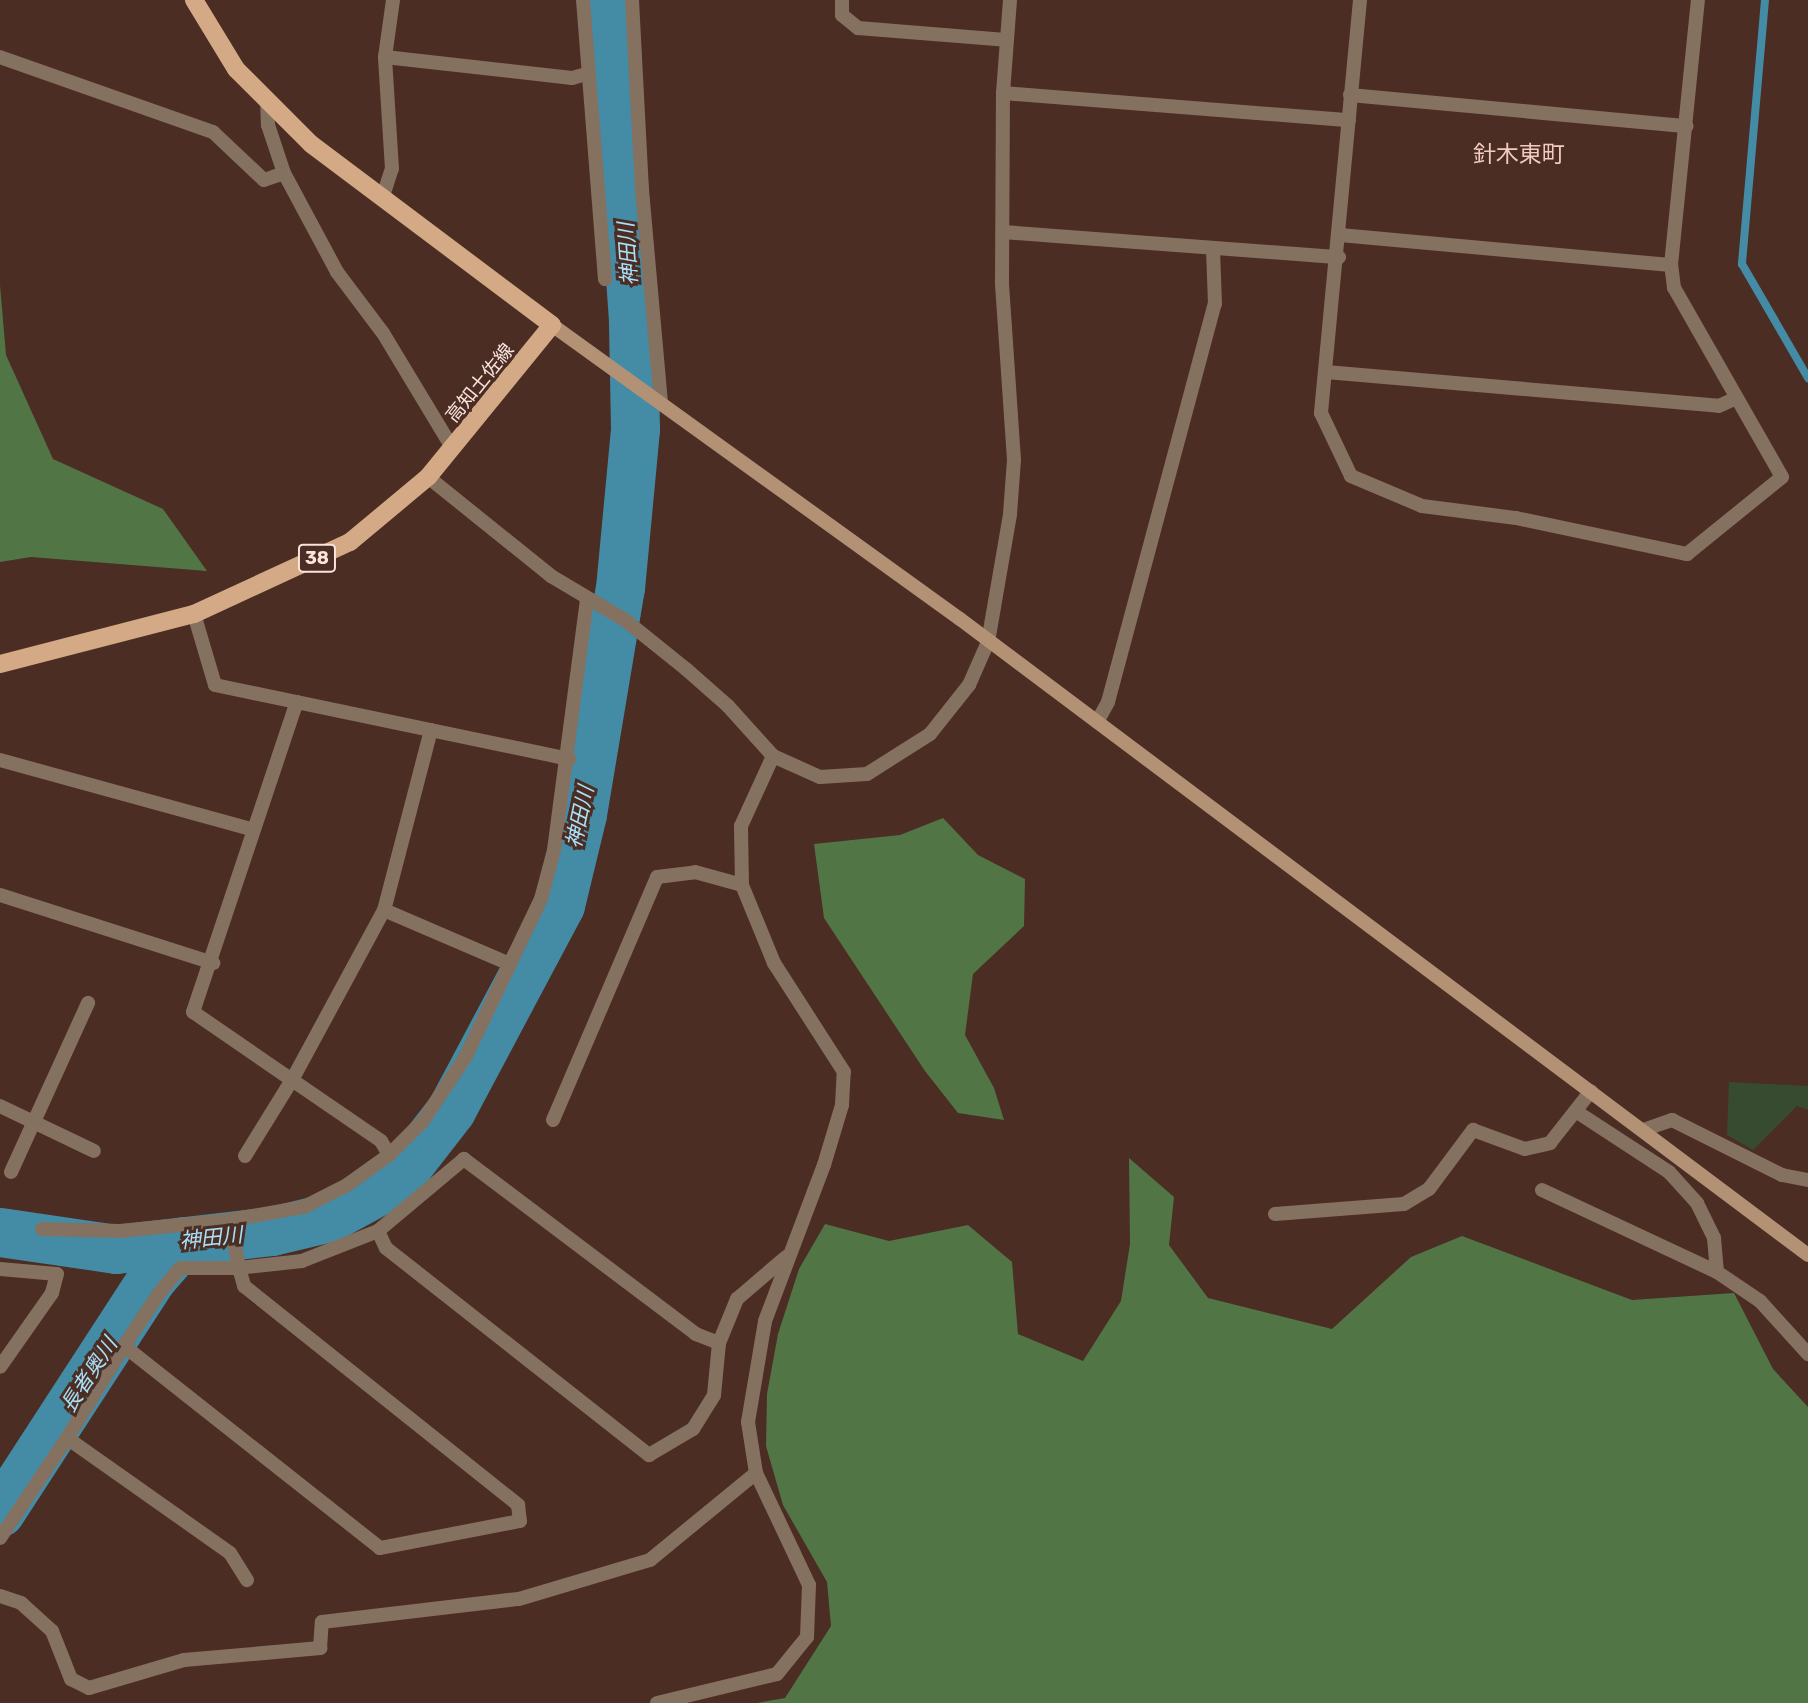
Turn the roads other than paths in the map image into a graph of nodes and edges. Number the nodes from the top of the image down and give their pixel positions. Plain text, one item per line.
1 (194, 0) edge
2 (393, 0) edge
3 (583, 0) edge
4 (632, 0) edge
5 (842, 0) edge
6 (1010, 0) edge
7 (1360, 0) edge
8 (1698, 0) edge
9 (1006, 40) junction
10 (0, 57) edge
11 (385, 57) junction
12 (587, 74) junction
13 (1003, 93) junction
14 (1350, 95) junction
15 (267, 99) junction
16 (1349, 120) junction
17 (1687, 125) junction
18 (284, 173) junction
19 (382, 199) junction
20 (1003, 232) junction
21 (1340, 235) junction
22 (1213, 250) junction
23 (1339, 257) junction
24 (1671, 265) junction
25 (605, 279) dead end
26 (552, 325) junction
27 (1326, 372) junction
28 (1734, 398) junction
29 (661, 401) junction
30 (453, 449) junction
31 (428, 477) junction
32 (587, 599) junction
33 (194, 614) junction
34 (988, 642) junction
35 (0, 664) edge
36 (297, 702) junction
37 (1097, 722) junction
38 (431, 730) junction
39 (773, 756) junction
40 (0, 760) edge
41 (569, 760) junction
42 (254, 830) junction
43 (742, 885) junction
44 (0, 895) edge
45 (384, 910) junction
46 (213, 963) junction
47 (510, 964) junction
48 (88, 1003) dead end
49 (292, 1080) junction
50 (1591, 1091) junction
51 (0, 1106) edge
52 (1577, 1112) junction
53 (553, 1120) dead end
54 (34, 1122) junction
55 (1643, 1130) junction
56 (94, 1151) dead end
57 (390, 1155) junction
58 (244, 1156) dead end
59 (11, 1172) dead end
60 (1808, 1180) edge
61 (1542, 1190) dead end
62 (1275, 1214) dead end
63 (231, 1224) junction
64 (42, 1229) dead end
65 (378, 1231) junction
66 (1808, 1255) edge
67 (788, 1256) junction
68 (237, 1262) junction
69 (0, 1269) edge
70 (1717, 1272) junction
71 (719, 1343) junction
72 (124, 1346) junction
73 (1808, 1354) edge
74 (0, 1367) edge
75 (67, 1438) junction
76 (756, 1473) junction
77 (0, 1538) edge
78 (247, 1580) dead end
79 (0, 1596) edge
80 (657, 1703) edge

1 - 15 main road
2 - 11 street
3 - 12 street
4 - 29 street
5 - 9 street
6 - 9 street
7 - 14 street
8 - 17 street
9 - 13 street
10 - 18 street
11 - 12 street
11 - 19 street
12 - 25 street
13 - 16 street
13 - 20 street
14 - 16 street
14 - 17 street
15 - 18 street
15 - 19 main road
16 - 21 street
17 - 24 street
18 - 30 street
19 - 26 main road
20 - 22 street
20 - 34 street
21 - 23 street
21 - 24 street
22 - 23 street
22 - 37 street
23 - 27 street
24 - 28 street
26 - 29 street
26 - 30 main road, 高知土佐線 / 38
27 - 28 street
27 - 28 street
29 - 34 street
30 - 31 main road, 高知土佐線 / 38
31 - 32 street
31 - 33 main road, 高知土佐線 / 38
32 - 39 street
32 - 41 street
33 - 35 main road, 高知土佐線 / 38
33 - 36 street
34 - 37 street
34 - 39 street
36 - 38 street
36 - 42 street
37 - 50 street
38 - 41 street
38 - 45 street
39 - 43 street
40 - 42 street
41 - 47 street
42 - 46 street
43 - 53 street
43 - 67 street
44 - 46 street
45 - 47 street
45 - 49 street
46 - 49 street
47 - 57 street
48 - 54 street
49 - 57 street
49 - 58 street
50 - 52 street
50 - 55 street
51 - 54 street
52 - 62 street
52 - 70 street
54 - 56 street
54 - 59 street
55 - 60 street
55 - 66 street
57 - 63 street
61 - 70 street
63 - 64 street
63 - 68 street
65 - 68 street
65 - 71 street
65 - 71 street
67 - 71 street
67 - 76 street
68 - 72 street
68 - 72 street
69 - 74 street
70 - 73 street
72 - 75 street
75 - 77 street
75 - 78 street
76 - 79 street
76 - 80 street

